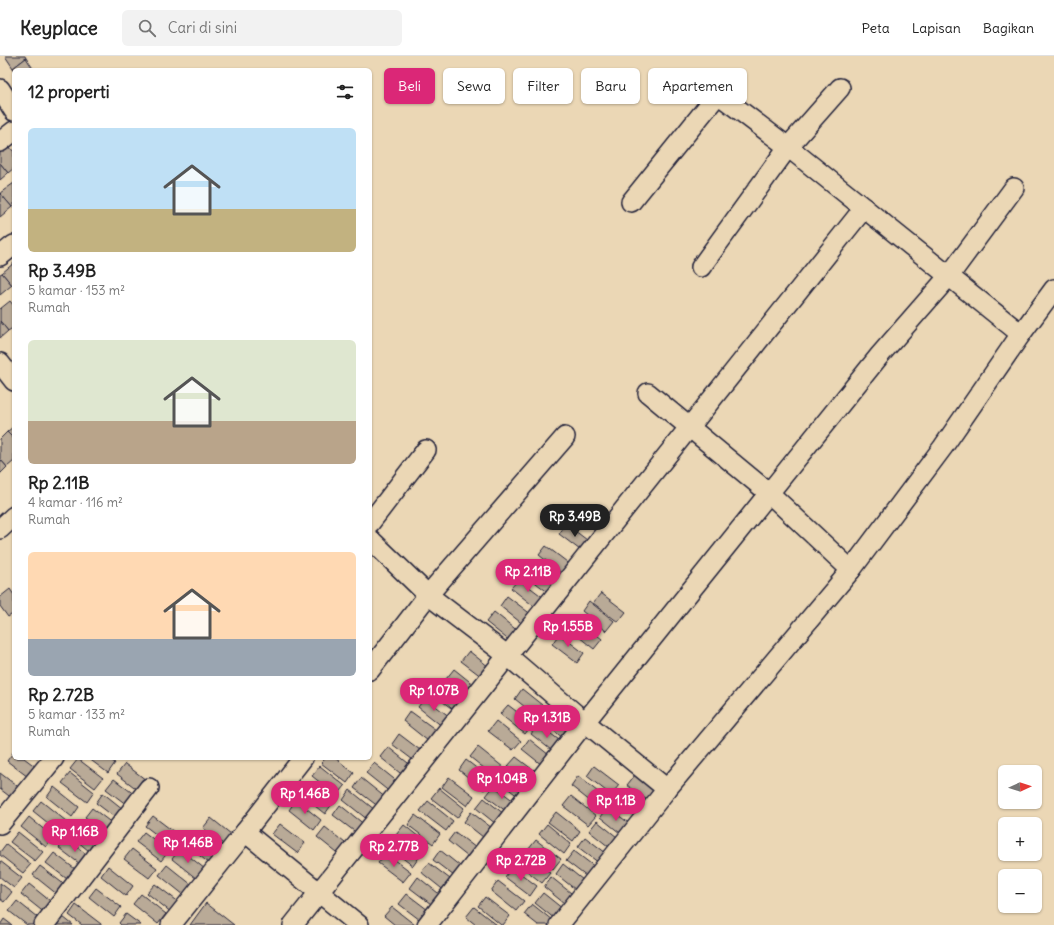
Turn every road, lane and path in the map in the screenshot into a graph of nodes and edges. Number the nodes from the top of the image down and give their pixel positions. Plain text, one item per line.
1 (840, 88) dead end
2 (0, 89) edge
3 (12, 108) edge
4 (12, 133) edge
5 (0, 142) edge
6 (788, 147) junction
7 (1014, 188) dead end
8 (631, 202) dead end
9 (864, 208) junction
10 (12, 247) edge
11 (0, 256) edge
12 (701, 267) dead end
13 (949, 276) junction
14 (1054, 289) edge
15 (1021, 334) junction
16 (648, 393) dead end
17 (689, 428) junction
18 (565, 437) dead end
19 (426, 450) dead end
20 (769, 493) junction
21 (12, 518) edge
22 (372, 520) edge
23 (0, 530) edge
24 (372, 541) edge
25 (851, 570) junction
26 (428, 595) junction
27 (508, 656) junction
28 (372, 667) edge
29 (585, 722) junction
30 (52, 760) edge
31 (301, 760) edge
32 (149, 788) dead end
33 (667, 789) junction
34 (0, 824) edge
35 (245, 832) junction
36 (318, 893) junction
37 (44, 925) edge
38 (171, 925) edge
39 (293, 925) edge
40 (359, 925) edge
41 (427, 925) edge
42 (560, 925) edge

1 - 6 street
2 - 3 street
4 - 5 street
6 - 8 street
6 - 9 street
6 - 12 street
7 - 13 street
9 - 13 street
9 - 17 street
10 - 11 street
13 - 15 street
13 - 20 street
14 - 15 street
15 - 25 street
16 - 17 street
17 - 20 street
17 - 27 street
18 - 26 street
19 - 22 street
20 - 25 street
20 - 29 street
21 - 23 street
24 - 26 street
25 - 33 street
26 - 27 street
26 - 28 street
27 - 29 street
27 - 36 street
29 - 33 street
29 - 41 street
30 - 34 street
31 - 35 street
32 - 37 street
33 - 42 street
35 - 36 street
35 - 38 street
36 - 39 street
36 - 40 street

